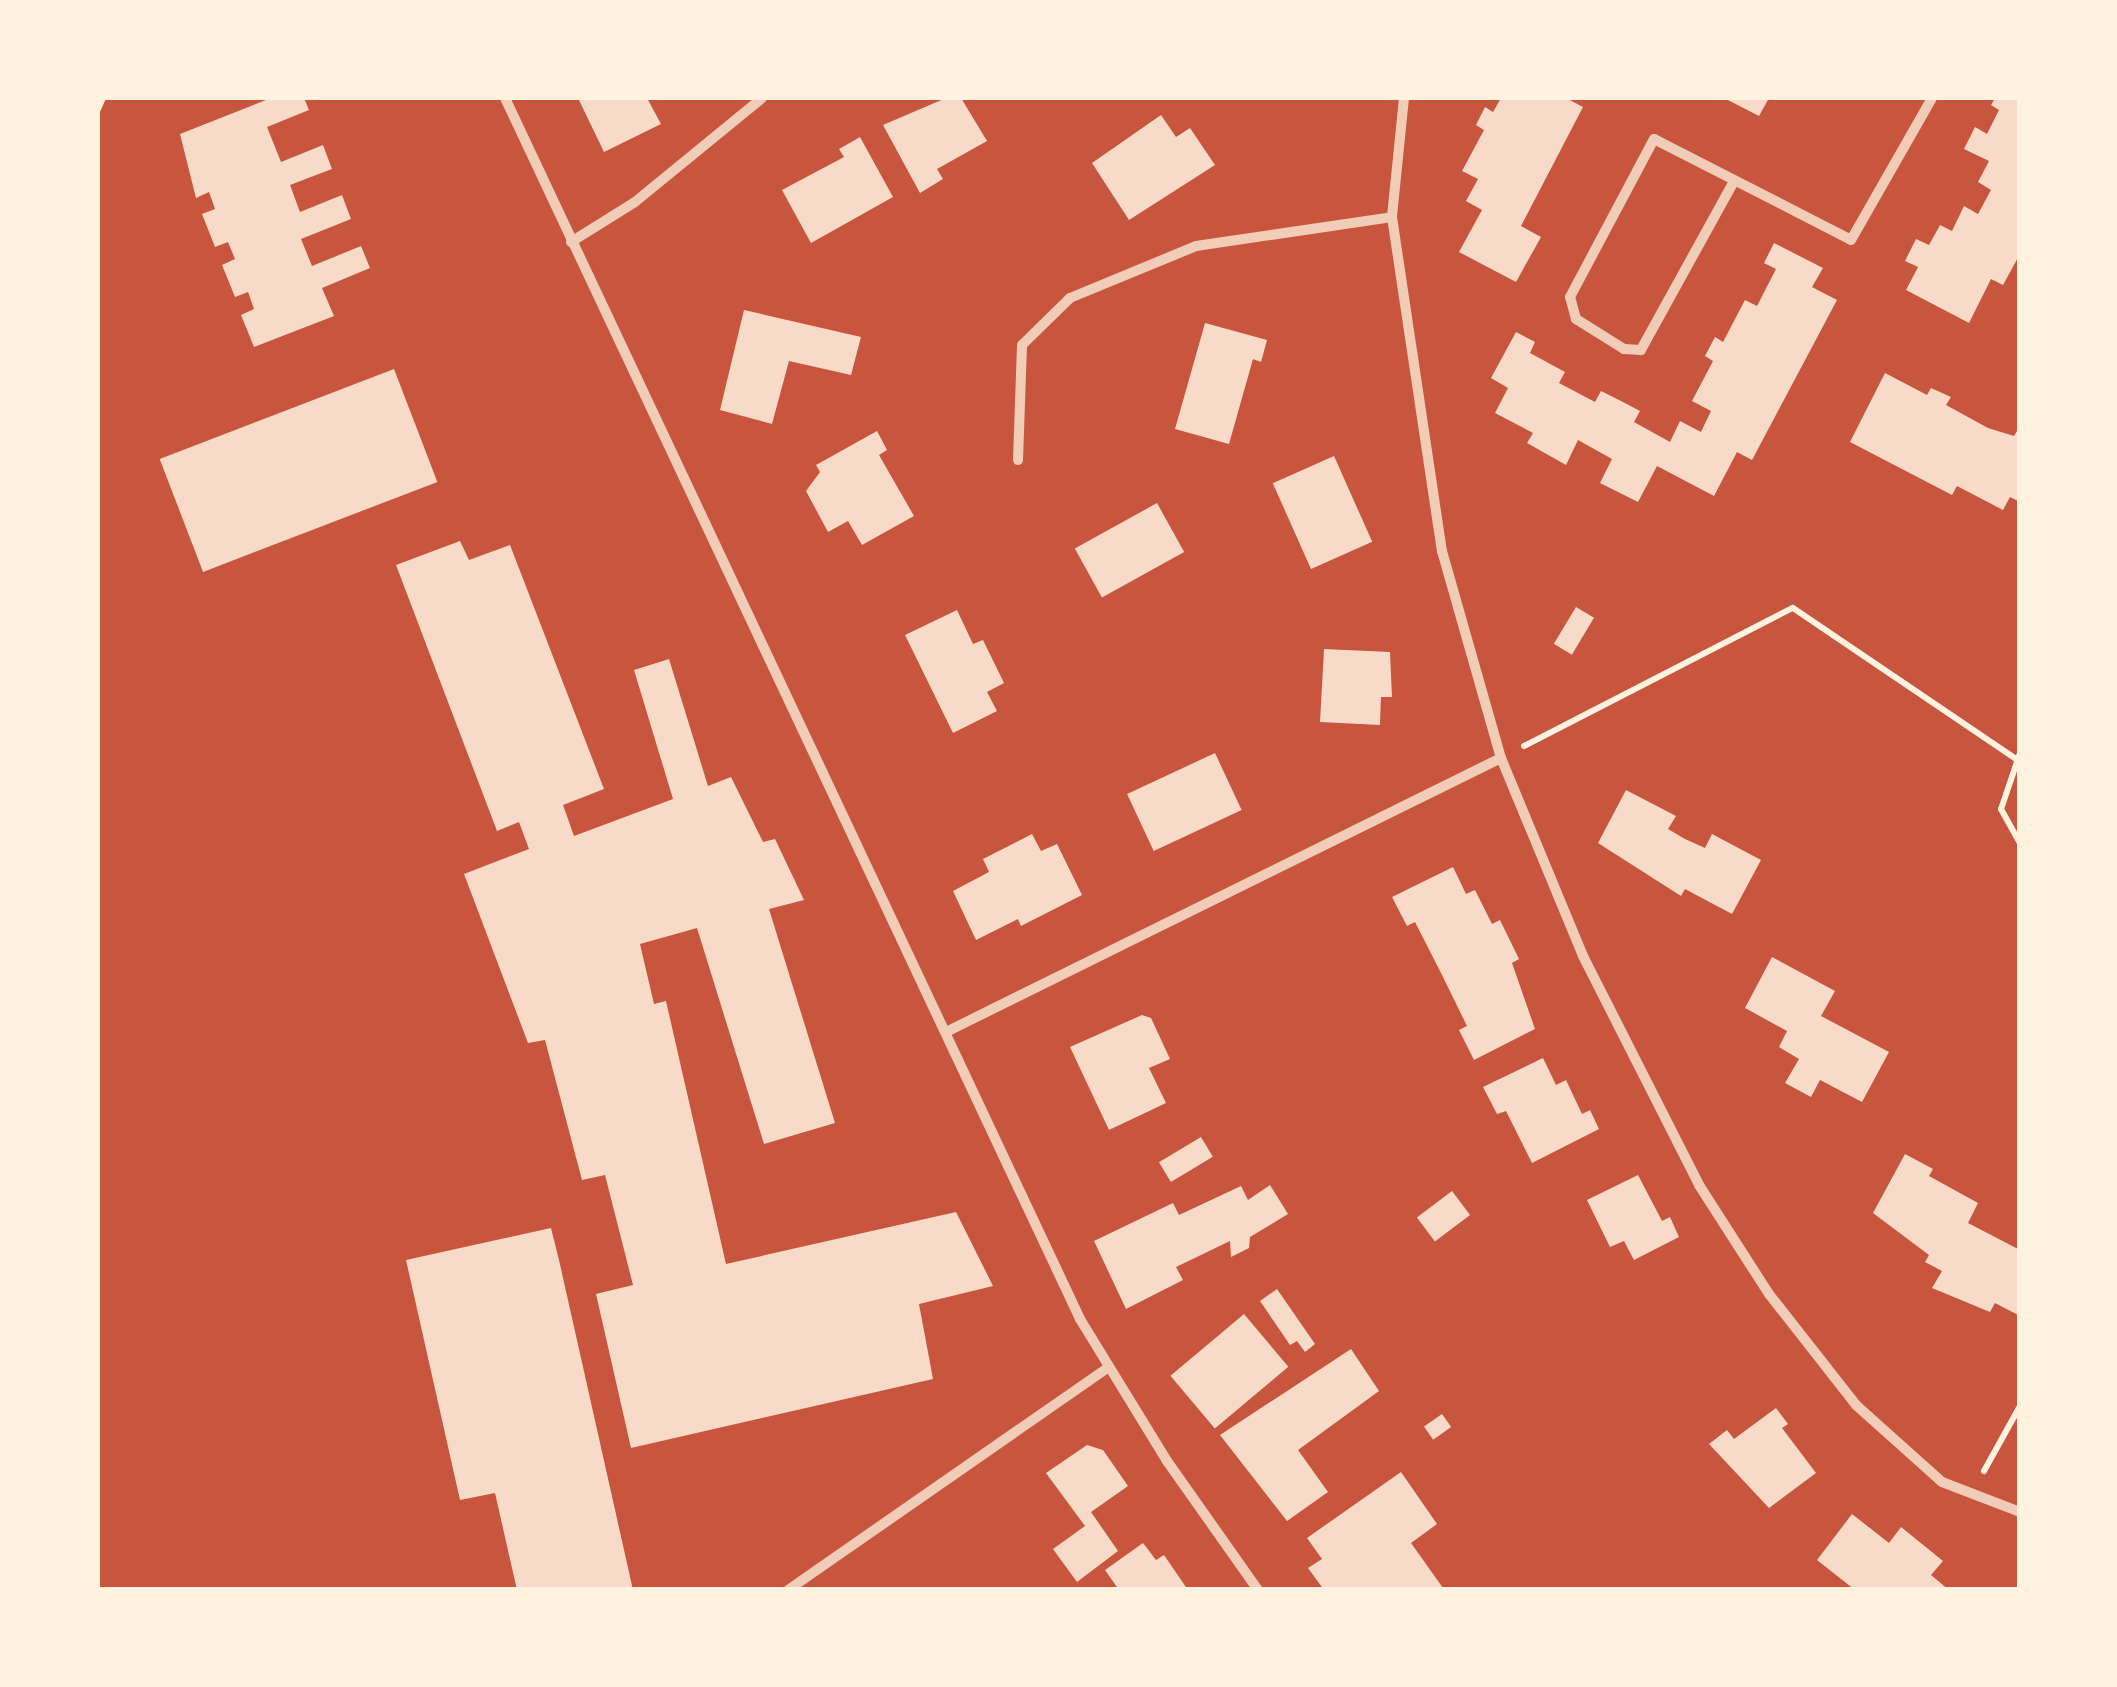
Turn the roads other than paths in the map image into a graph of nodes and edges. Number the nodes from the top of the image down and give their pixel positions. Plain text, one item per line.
1 (504, 98) edge
2 (762, 98) edge
3 (1404, 98) edge
4 (1932, 98) edge
5 (1732, 183) junction
6 (1392, 217) junction
7 (571, 242) junction
8 (1018, 460) dead end
9 (1501, 758) junction
10 (946, 1032) junction
11 (1108, 1368) junction
12 (2020, 1512) edge
13 (788, 1590) edge
14 (1258, 1590) edge

1 - 7 street
2 - 7 street
3 - 6 street
4 - 5 street
5 - 5 street
6 - 8 street
6 - 9 street
7 - 10 street
9 - 10 street
9 - 12 street
10 - 11 street
11 - 13 street
11 - 14 street

